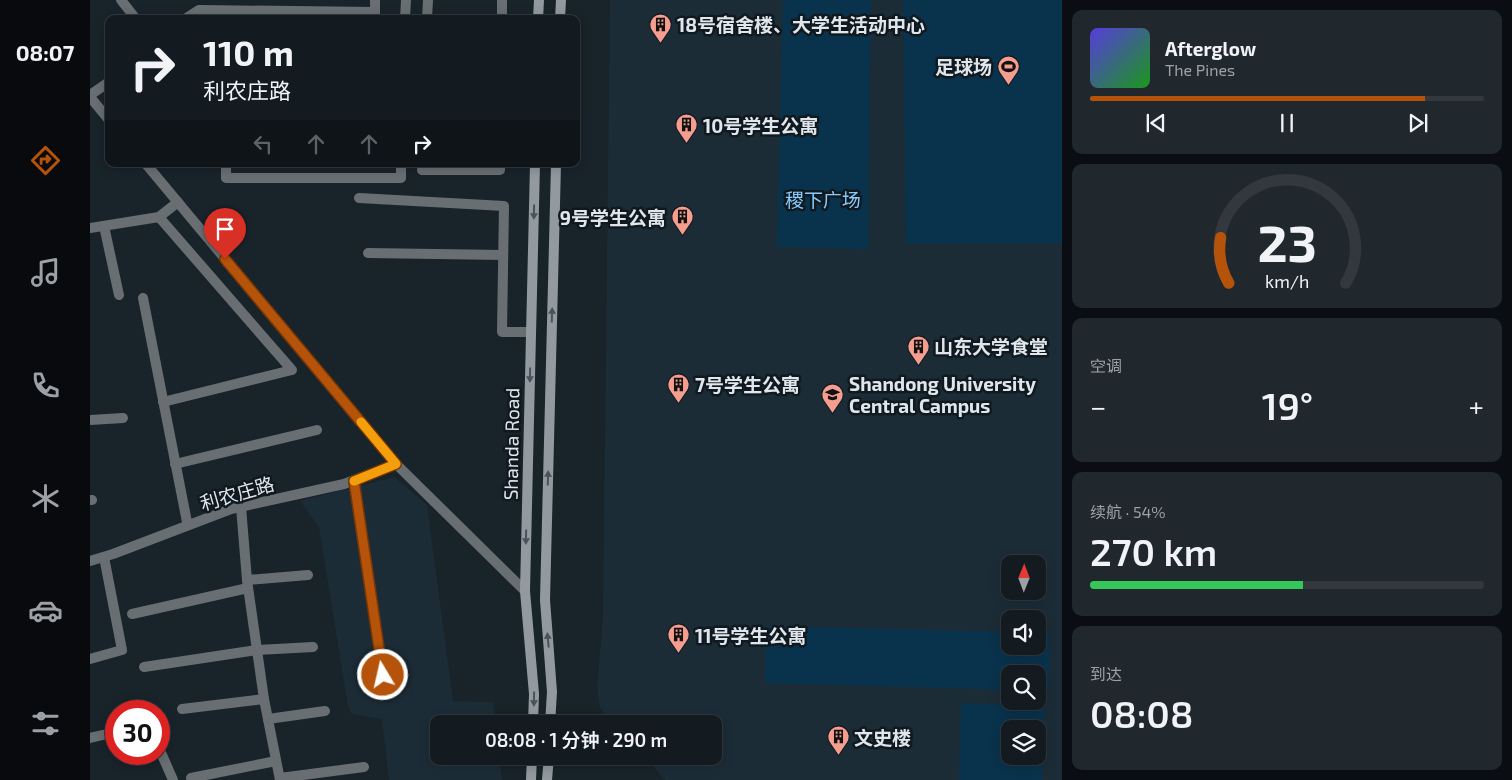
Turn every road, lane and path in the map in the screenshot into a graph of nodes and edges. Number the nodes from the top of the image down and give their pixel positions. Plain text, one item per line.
1 (121, 0) edge
2 (376, 0) edge
3 (406, 0) edge
4 (428, 0) edge
5 (502, 0) edge
6 (539, 0) edge
7 (561, 0) edge
8 (133, 15) edge
9 (191, 15) edge
10 (346, 15) edge
11 (375, 15) edge
12 (405, 15) edge
13 (427, 15) edge
14 (502, 15) edge
15 (538, 15) edge
16 (560, 15) edge
17 (105, 85) edge
18 (90, 96) edge
19 (105, 115) edge
20 (149, 167) edge
21 (226, 167) edge
22 (401, 167) edge
23 (422, 167) edge
24 (500, 167) edge
25 (535, 167) edge
26 (556, 167) edge
27 (359, 198) dead end
28 (178, 202) junction
29 (159, 217) junction
30 (104, 226) junction
31 (90, 228) edge
32 (368, 253) dead end
33 (503, 255) junction
34 (119, 295) dead end
35 (143, 298) dead end
36 (531, 332) junction
37 (164, 402) junction
38 (124, 418) dead end
39 (90, 420) edge
40 (317, 430) dead end
41 (175, 464) junction
42 (396, 464) junction
43 (354, 481) junction
44 (241, 507) junction
45 (186, 522) dead end
46 (104, 557) junction
47 (90, 561) edge
48 (308, 575) dead end
49 (248, 584) junction
50 (525, 591) junction
51 (132, 614) dead end
52 (314, 646) dead end
53 (257, 650) junction
54 (90, 659) edge
55 (144, 667) dead end
56 (386, 694) dead end
57 (264, 700) junction
58 (182, 709) dead end
59 (325, 711) dead end
60 (533, 715) edge
61 (551, 715) edge
62 (268, 719) junction
63 (105, 735) edge
64 (90, 738) edge
65 (276, 761) junction
66 (166, 765) edge
67 (532, 765) edge
68 (548, 765) edge
69 (364, 767) dead end
70 (191, 778) dead end
71 (280, 779) edge
72 (173, 780) edge
73 (531, 780) edge
74 (547, 780) edge

1 - 8 street
2 - 11 street
3 - 12 street
4 - 13 street
5 - 14 street
6 - 15 main road
7 - 16 main road
9 - 10 street
17 - 18 street
18 - 19 street
20 - 28 street
21 - 22 street
23 - 24 street
25 -> 36 main road, Shanda Road
61 -> 26 main road, Shanda Road
27 - 33 street
28 - 29 street
28 - 42 street
29 - 30 street
29 - 37 street
30 - 31 street
30 - 34 street
32 - 33 street
33 - 36 street
35 - 37 street
36 -> 50 main road, Shanda Road
37 - 41 street
38 - 39 street
40 - 41 street
41 - 45 street
42 - 43 street, 利农庄路
42 - 50 street
43 - 44 street, 利农庄路
43 - 56 street
44 - 46 street, 利农庄路
44 - 49 street
46 - 47 street, 利农庄路
46 - 54 street
48 - 49 street
49 - 51 street
49 - 53 street
50 -> 60 main road, Shanda Road
52 - 53 street
53 - 55 street
53 - 57 street
57 - 58 street
57 - 62 street
59 - 62 street
62 - 65 street
63 - 64 street
65 - 70 street
65 - 71 street
66 - 72 street
67 - 73 main road
68 - 74 main road
69 - 71 street

